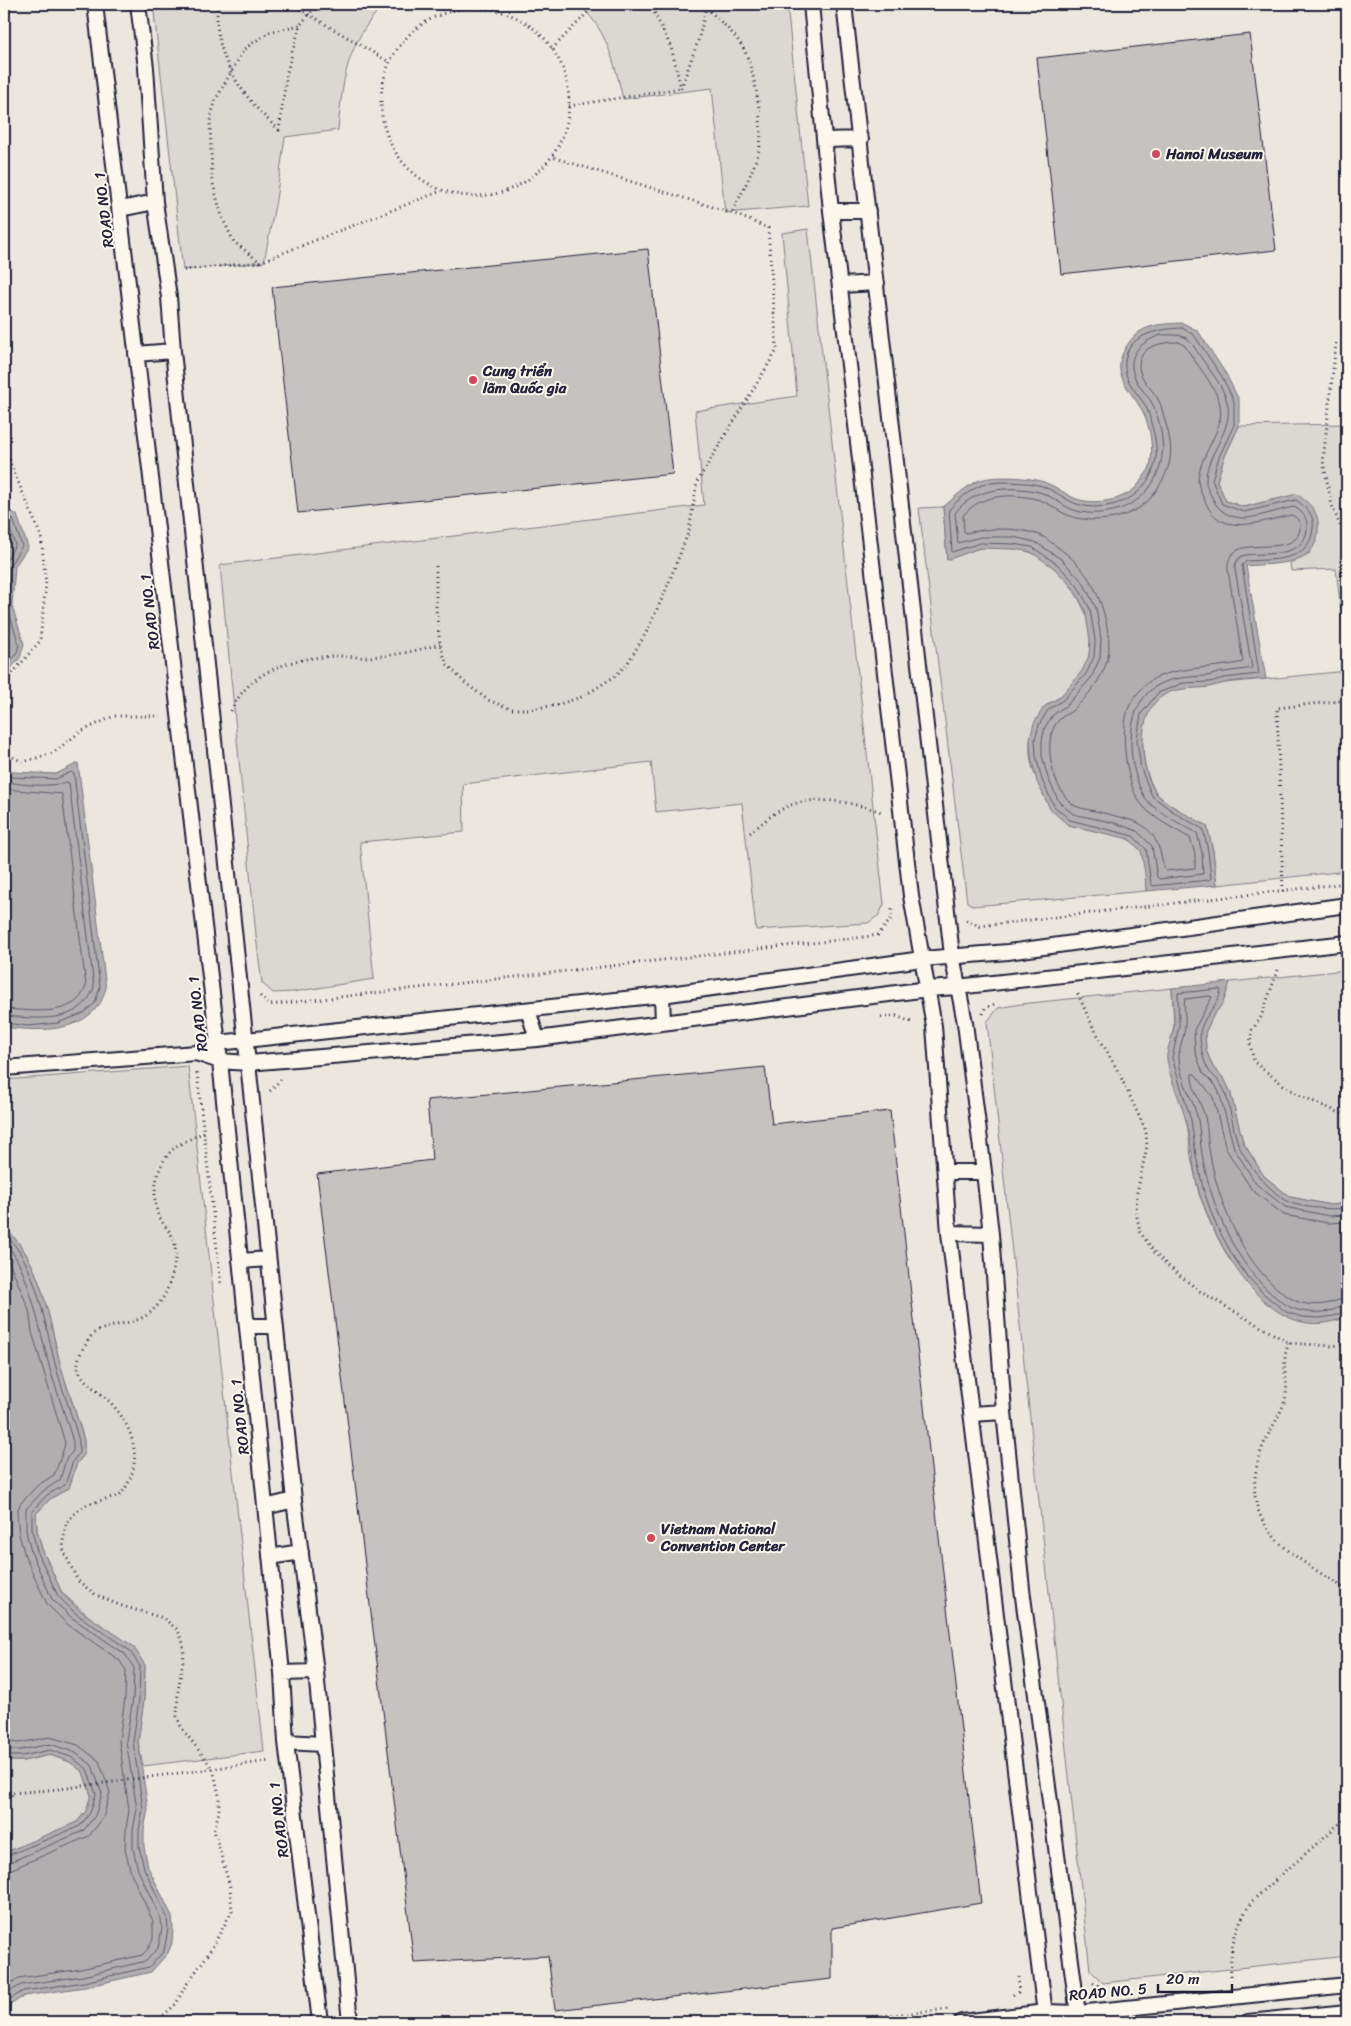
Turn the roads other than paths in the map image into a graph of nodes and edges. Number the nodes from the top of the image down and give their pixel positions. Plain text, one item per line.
1 (95, 4) edge
2 (138, 4) edge
3 (811, 4) edge
4 (844, 4) edge
5 (861, 139) junction
6 (825, 140) junction
7 (154, 202) junction
8 (120, 209) junction
9 (868, 210) junction
10 (832, 211) junction
11 (877, 283) junction
12 (841, 285) junction
13 (173, 352) junction
14 (136, 354) junction
15 (1347, 905) edge
16 (1347, 943) edge
17 (952, 955) junction
18 (922, 959) junction
19 (957, 987) junction
20 (928, 989) junction
21 (662, 995) junction
22 (528, 1010) junction
23 (663, 1022) junction
24 (537, 1039) junction
25 (246, 1042) junction
26 (218, 1044) junction
27 (196, 1053) junction
28 (220, 1061) junction
29 (247, 1063) junction
30 (4, 1068) edge
31 (944, 1172) junction
32 (984, 1172) junction
33 (950, 1233) junction
34 (991, 1234) junction
35 (268, 1259) junction
36 (240, 1260) junction
37 (247, 1326) junction
38 (275, 1326) junction
39 (1004, 1412) junction
40 (972, 1414) junction
41 (294, 1500) junction
42 (265, 1507) junction
43 (301, 1552) junction
44 (270, 1556) junction
45 (282, 1672) junction
46 (316, 1672) junction
47 (286, 1742) junction
48 (322, 1744) junction
49 (1347, 1985) edge
50 (1347, 2012) edge
51 (1046, 2017) edge
52 (1079, 2018) edge
53 (320, 2022) edge
54 (350, 2022) edge
55 (962, 2022) edge
56 (1248, 2022) edge

1 - 8 lane, ROAD NO. 1
2 - 7 lane
3 - 6 lane
4 - 5 lane
5 - 6 lane
5 - 9 lane
6 - 10 lane
7 - 8 lane
7 - 13 lane
8 - 14 lane, ROAD NO. 1
9 - 10 lane
9 - 11 lane
10 - 12 lane
11 - 12 lane
11 - 17 lane
12 - 18 lane
13 - 14 lane
13 - 25 lane
14 - 26 lane, ROAD NO. 1
15 - 17 lane
16 - 19 lane
17 - 18 lane
17 - 19 lane
18 - 20 lane
18 - 21 lane
19 - 20 lane
19 - 32 lane
20 - 23 lane
20 - 31 lane
21 - 22 lane
21 - 23 lane
22 - 24 lane
22 - 25 lane
23 - 24 lane
24 - 29 lane
25 - 26 lane
25 - 29 lane
26 - 27 lane
26 - 28 lane, ROAD NO. 1
27 - 28 lane
27 - 30 lane
28 - 29 lane
28 - 36 lane, ROAD NO. 1
29 - 35 lane
31 - 32 lane
31 - 33 lane
32 - 34 lane
33 - 34 lane
33 - 40 lane
34 - 39 lane
35 - 36 lane
35 - 38 lane
36 - 37 lane, ROAD NO. 1
37 - 38 lane
37 - 42 lane, ROAD NO. 1
38 - 41 lane
39 - 40 lane
39 - 52 lane
40 - 51 lane
41 - 42 lane
41 - 43 lane
42 - 44 lane, ROAD NO. 1
43 - 44 lane
43 - 46 lane
44 - 45 lane, ROAD NO. 1
45 - 46 lane
45 - 47 lane, ROAD NO. 1
46 - 48 lane
47 - 48 lane
47 - 53 lane, ROAD NO. 1
48 - 54 lane
49 - 52 lane, ROAD NO. 5
50 - 56 lane
51 - 52 lane, ROAD NO. 5
51 - 55 lane, ROAD NO. 5

